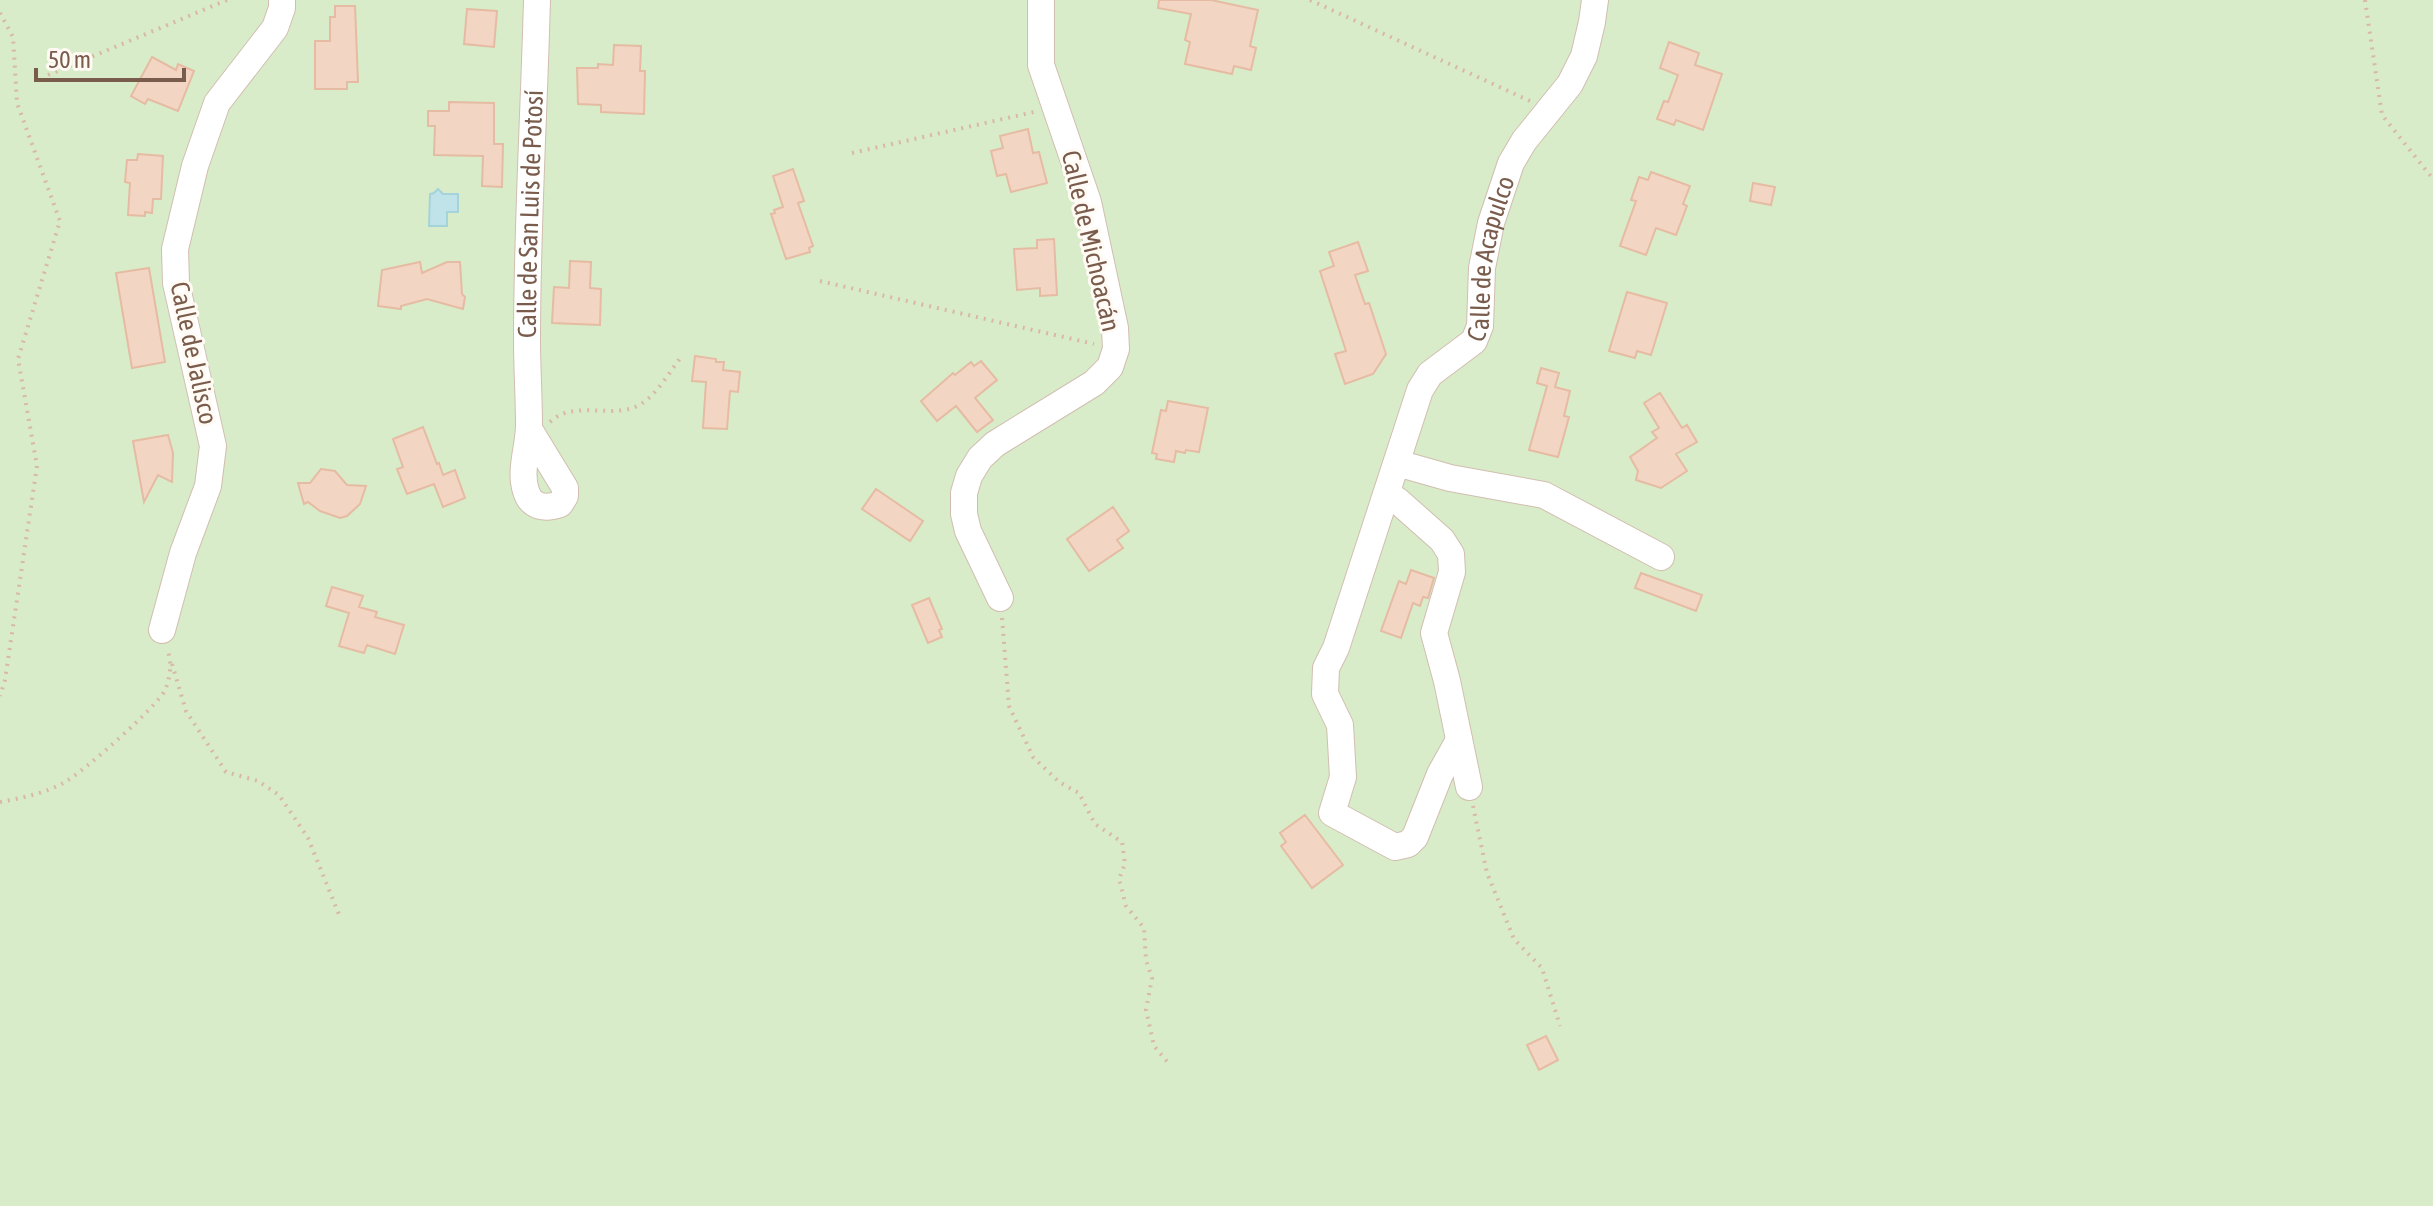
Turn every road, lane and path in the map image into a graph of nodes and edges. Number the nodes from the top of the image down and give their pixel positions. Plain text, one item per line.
1 (227, 0) edge
2 (282, 0) edge
3 (537, 0) edge
4 (1041, 0) edge
5 (1310, 0) edge
6 (1595, 0) edge
7 (2365, 0) edge
8 (0, 13) edge
9 (48, 75) dead end
10 (1056, 107) junction
11 (1550, 110) junction
12 (852, 153) dead end
13 (2433, 179) edge
14 (820, 281) dead end
15 (1116, 349) junction
16 (682, 356) dead end
17 (534, 437) joint
18 (1397, 463) junction
19 (1387, 494) junction
20 (1661, 557) dead end
21 (1000, 598) joint
22 (162, 630) joint
23 (172, 664) junction
24 (0, 696) edge
25 (1459, 740) junction
26 (1469, 787) joint
27 (0, 802) edge
28 (340, 917) dead end
29 (1560, 1026) dead end
30 (1170, 1065) dead end

1 - 9 path
2 - 22 street, Calle de Jalisco
3 - 17 street, Calle de San Luis de Potosí
4 - 10 street, Calle de Michoacán
5 - 11 path
6 - 11 street, Calle de Acapulco
7 - 13 path
8 - 24 path
10 - 12 path
10 - 15 street, Calle de Michoacán
11 - 18 street, Calle de Acapulco
14 - 15 path
15 - 21 street, Calle de Michoacán
16 - 17 path
18 - 19 street, Calle de Acapulco
18 - 20 street
19 - 25 street
19 - 25 street, Calle de Acapulco
21 - 30 path
22 - 23 path
23 - 27 path
23 - 28 path
25 - 26 street
26 - 29 path

